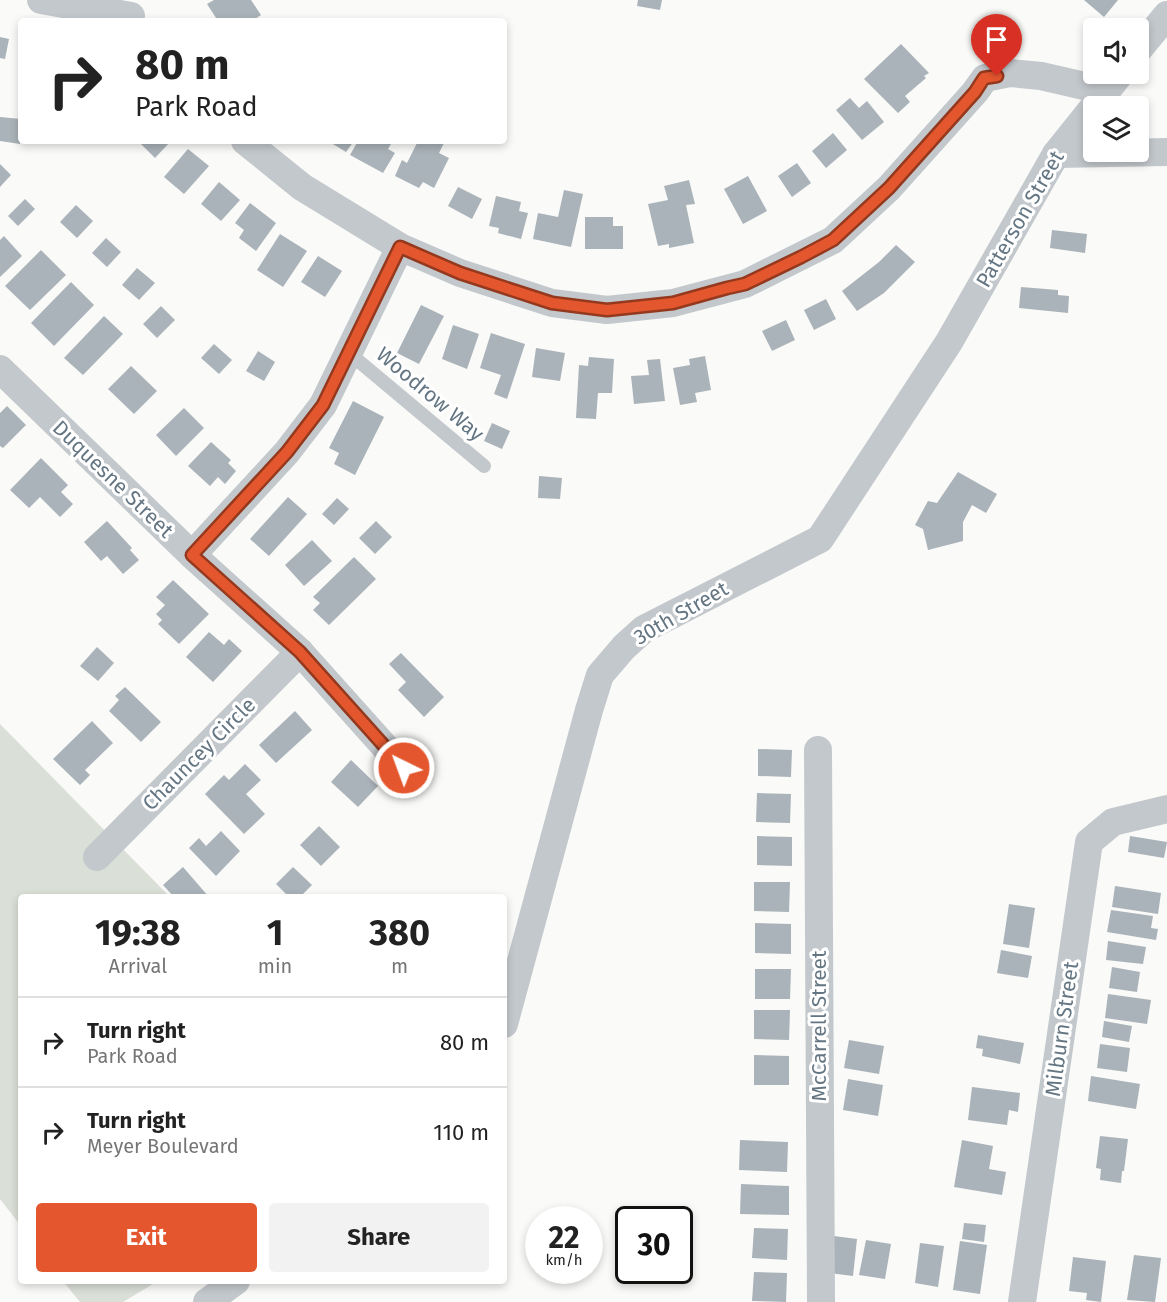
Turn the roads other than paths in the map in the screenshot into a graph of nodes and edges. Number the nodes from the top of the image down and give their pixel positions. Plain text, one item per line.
1 (41, 0) edge
2 (131, 12) edge
3 (1167, 15) edge
4 (1149, 37) edge
5 (1083, 80) edge
6 (1111, 84) edge
7 (249, 144) edge
8 (1167, 152) edge
9 (1056, 154) junction
10 (400, 247) junction
11 (949, 342) joint
12 (349, 353) junction
13 (0, 369) edge
14 (484, 466) dead end
15 (192, 555) junction
16 (300, 652) junction
17 (818, 750) dead end
18 (404, 768) dead end
19 (1167, 809) edge
20 (97, 856) dead end
21 (507, 1013) edge
22 (232, 1284) edge
23 (207, 1302) edge
24 (821, 1302) edge
25 (1022, 1302) edge

1 - 2 street
3 - 4 street
5 - 10 street
6 - 9 street, Patterson Street
7 - 10 street
8 - 9 street
9 - 11 street, Patterson Street
10 - 12 street
11 - 21 street, 30th Street
12 - 14 lane, Woodrow Way
12 - 15 street
13 - 15 street, Duquesne Street
15 - 16 street, Duquesne Street
16 - 18 street, Duquesne Street
16 - 20 street, Chauncey Circle
17 - 24 street, McCarrell Street
19 - 25 street, Milburn Street
22 - 23 street

